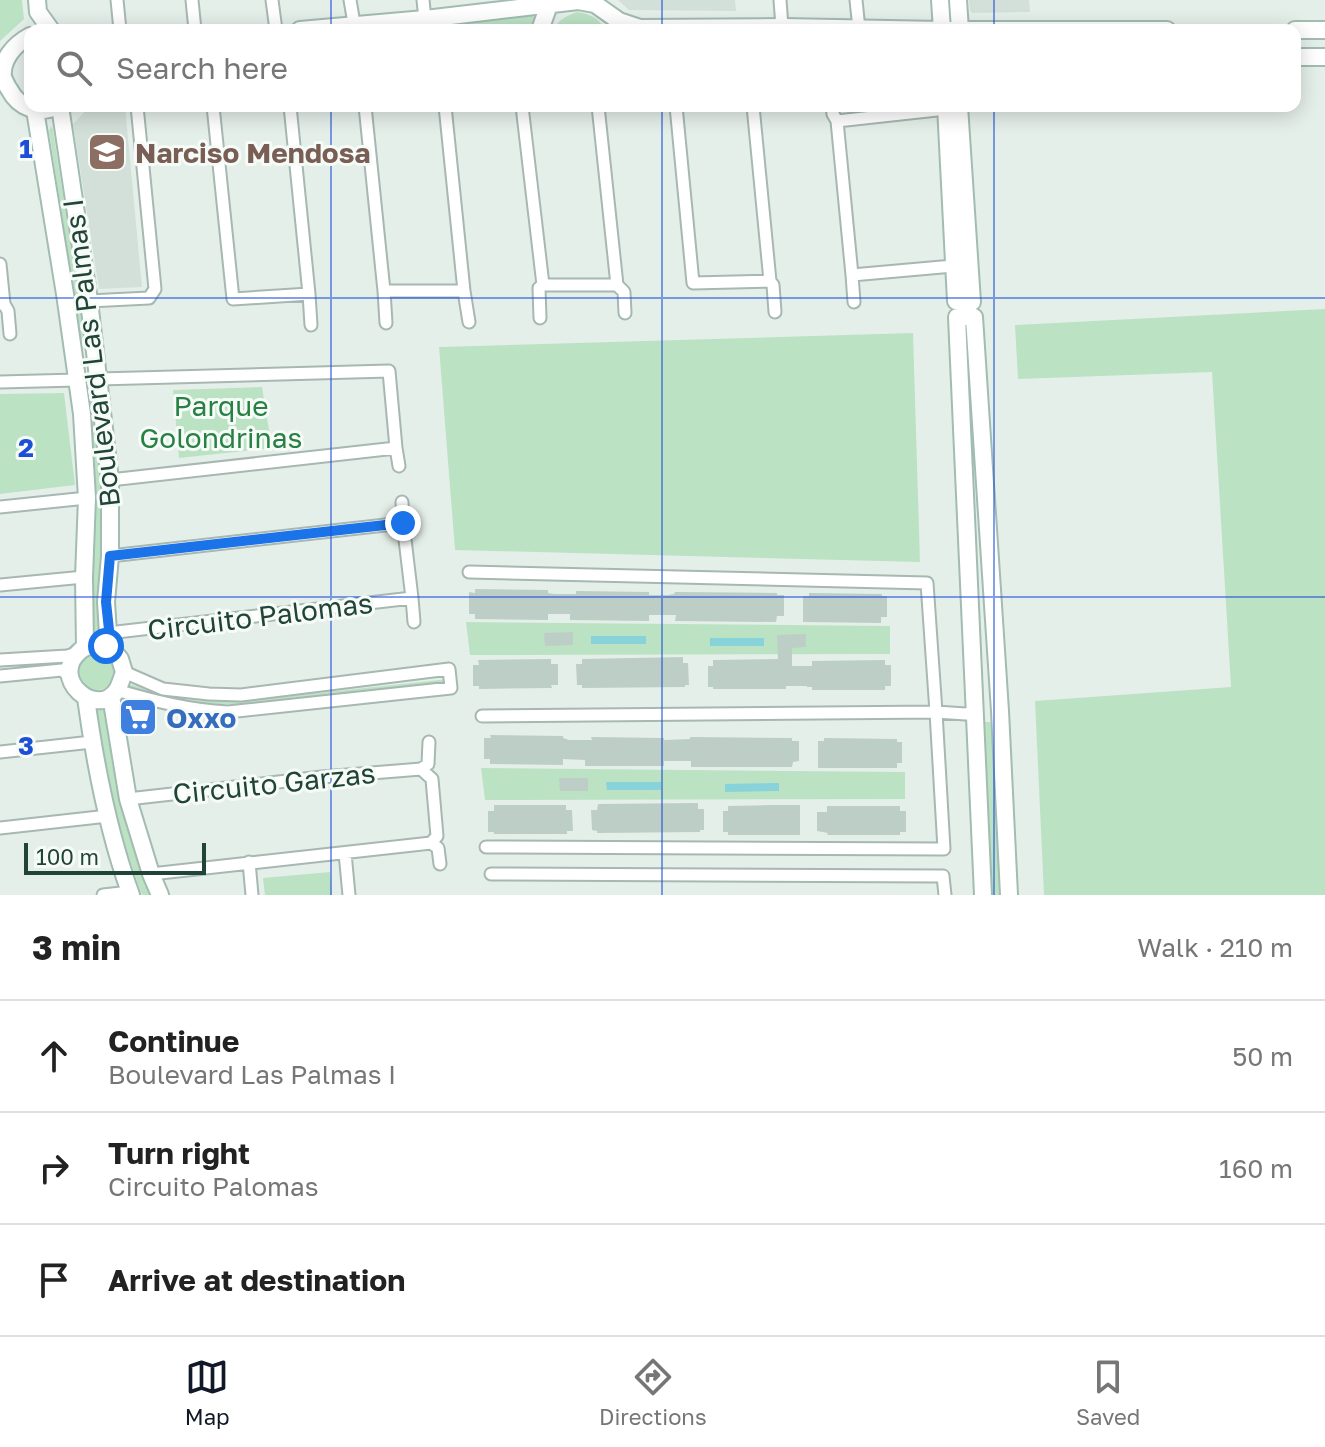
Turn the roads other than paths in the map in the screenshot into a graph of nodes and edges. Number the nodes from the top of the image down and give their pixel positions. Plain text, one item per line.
1 (117, 0) edge
2 (192, 0) edge
3 (272, 0) edge
4 (350, 0) edge
5 (423, 0) edge
6 (940, 0) edge
7 (958, 0) edge
8 (560, 2) edge
9 (594, 2) edge
10 (780, 4) edge
11 (857, 4) edge
12 (37, 6) edge
13 (502, 6) edge
14 (425, 19) junction
15 (48, 24) edge
16 (119, 24) edge
17 (194, 24) edge
18 (275, 24) edge
19 (354, 24) edge
20 (381, 24) edge
21 (544, 24) edge
22 (618, 24) edge
23 (782, 24) edge
24 (859, 24) edge
25 (942, 24) edge
26 (960, 24) edge
27 (1301, 30) edge
28 (1325, 30) edge
29 (24, 41) edge
30 (4, 57) edge
31 (1301, 57) edge
32 (1325, 57) edge
33 (6, 95) edge
34 (24, 106) edge
35 (35, 112) edge
36 (60, 112) edge
37 (138, 112) edge
38 (214, 112) edge
39 (291, 112) edge
40 (366, 112) edge
41 (446, 112) edge
42 (523, 112) edge
43 (599, 112) edge
44 (677, 112) edge
45 (754, 112) edge
46 (833, 112) edge
47 (916, 112) edge
48 (950, 112) edge
49 (950, 112) edge
50 (837, 121) junction
51 (0, 264) edge
52 (953, 266) junction
53 (852, 275) junction
54 (770, 281) junction
55 (543, 285) junction
56 (617, 285) junction
57 (384, 291) junction
58 (464, 291) junction
59 (309, 294) junction
60 (89, 301) junction
61 (854, 302) dead end
62 (2, 304) edge
63 (965, 309) junction
64 (775, 312) dead end
65 (625, 313) dead end
66 (540, 318) dead end
67 (469, 322) dead end
68 (386, 323) dead end
69 (311, 325) dead end
70 (10, 334) dead end
71 (96, 361) junction
72 (74, 363) junction
73 (99, 379) junction
74 (77, 380) junction
75 (0, 382) edge
76 (396, 448) junction
77 (399, 466) dead end
78 (110, 480) junction
79 (87, 498) junction
80 (402, 502) dead end
81 (0, 507) edge
82 (403, 523) junction
83 (110, 556) junction
84 (469, 572) dead end
85 (84, 577) junction
86 (0, 585) edge
87 (412, 598) junction
88 (414, 622) dead end
89 (109, 640) junction
90 (82, 650) junction
91 (0, 660) edge
92 (124, 672) junction
93 (0, 676) edge
94 (70, 677) junction
95 (114, 693) junction
96 (86, 698) junction
97 (975, 711) junction
98 (1000, 711) junction
99 (936, 712) junction
100 (482, 716) dead end
101 (92, 742) junction
102 (429, 742) dead end
103 (0, 752) edge
104 (421, 769) junction
105 (128, 799) junction
106 (108, 816) junction
107 (0, 828) edge
108 (431, 843) junction
109 (486, 847) dead end
110 (345, 853) junction
111 (249, 862) junction
112 (440, 864) dead end
113 (151, 874) junction
114 (491, 874) dead end
115 (130, 894) edge
116 (103, 895) edge
117 (160, 895) edge
118 (252, 895) edge
119 (349, 895) edge
120 (945, 895) edge
121 (983, 895) edge
122 (1009, 895) edge

1 - 16 street
2 - 17 street
3 - 18 street
4 - 19 street
5 - 14 street
6 - 25 main road
7 - 26 main road
8 - 9 main road
8 - 13 main road
8 - 21 main road
9 - 22 main road
10 - 23 street
11 - 24 street
12 - 15 main road
13 - 14 main road
14 - 20 main road
27 - 28 main road
29 - 30 main road
30 - 33 main road
31 - 32 main road
33 - 34 main road
35 - 72 main road, Boulevard Las Palmas I
36 - 60 main road, Boulevard Las Palmas I
37 - 60 street
38 - 59 street
39 - 59 street
40 - 57 street
41 - 58 street
42 - 55 street
43 - 56 street
44 - 54 street
45 - 54 street
46 - 50 street
47 - 50 street
48 - 52 main road
49 - 63 main road
50 - 53 street
51 - 62 street
52 - 53 street
52 - 63 main road
53 - 61 street
54 - 64 street
55 - 56 street
55 - 66 street
56 - 65 street
57 - 58 street
57 - 68 street
58 - 67 street
59 - 69 street
60 - 71 main road, Boulevard Las Palmas I
62 - 70 street
63 - 97 main road
63 - 98 main road
71 - 72 main road
71 - 73 main road, Boulevard Las Palmas I
72 - 74 main road, Boulevard Las Palmas I
73 - 76 street
73 - 78 main road, Boulevard Las Palmas I
74 - 75 street
74 - 79 main road, Boulevard Las Palmas I
76 - 77 street
76 - 78 street
78 - 83 main road, Boulevard Las Palmas I
79 - 81 street
79 - 85 main road, Boulevard Las Palmas I
80 - 82 street, Circuito Palomas
82 - 83 street
82 - 87 street, Circuito Palomas
83 - 89 main road, Boulevard Las Palmas I
84 - 99 street
85 - 86 street
85 - 90 main road, Boulevard Las Palmas I
87 - 88 street, Circuito Palomas
87 - 89 street, Circuito Palomas
89 - 90 main road
89 - 92 main road
90 - 91 street
90 - 94 main road
92 - 95 main road
92 - 95 street
93 - 94 street
94 - 96 main road
95 - 96 main road
95 - 105 main road
96 - 101 main road
97 - 98 main road
97 - 99 street
97 - 121 main road
98 - 122 main road
99 - 100 street
99 - 109 street
101 - 103 street
101 - 106 main road
102 - 104 street
104 - 105 street, Circuito Garzas
104 - 108 street
105 - 113 main road
106 - 107 street
106 - 115 main road
108 - 110 street
108 - 112 street
110 - 111 street
110 - 119 street
111 - 113 street
111 - 118 street
113 - 117 main road
114 - 120 street
115 - 116 street

